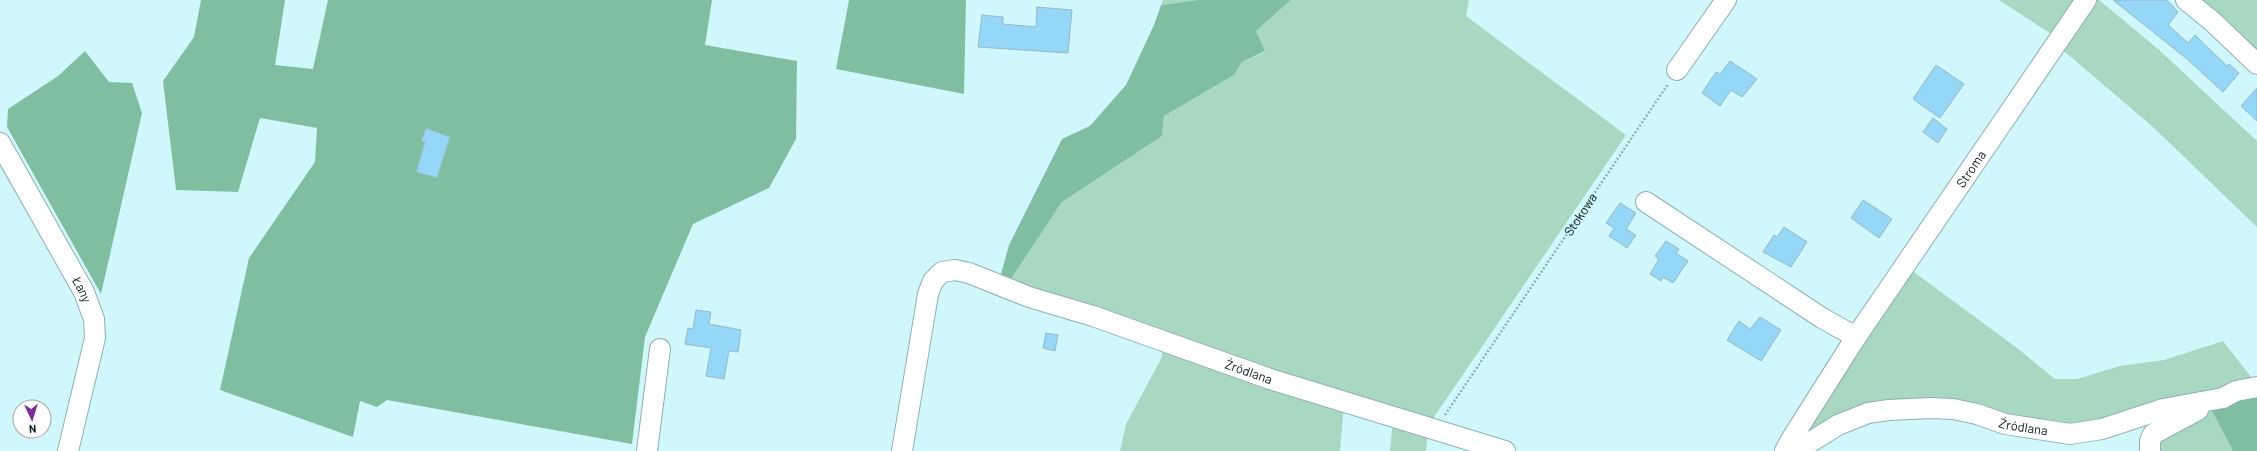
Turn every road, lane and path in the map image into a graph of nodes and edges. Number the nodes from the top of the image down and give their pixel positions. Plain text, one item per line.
1 (1726, 0) edge
2 (2086, 0) edge
3 (2186, 0) edge
4 (2257, 64) edge
5 (1677, 70) joint
6 (0, 143) edge
7 (1646, 202) dead end
8 (1856, 337) junction
9 (660, 348) dead end
10 (2257, 387) edge
11 (2223, 398) junction
12 (1436, 429) junction
13 (68, 451) edge
14 (647, 451) edge
15 (902, 451) edge
16 (1505, 451) edge
17 (1785, 451) edge
18 (1796, 451) edge
19 (2150, 451) edge

1 - 5 street
2 - 8 street, Stroma
3 - 4 street
5 - 12 path, Stokowa
6 - 13 street, Łany
7 - 8 street
8 - 17 street, Stroma
9 - 14 street
10 - 11 street, Źródlana
11 - 18 street, Źródlana
11 - 19 street
12 - 15 street, Źródlana
12 - 16 street, Źródlana

